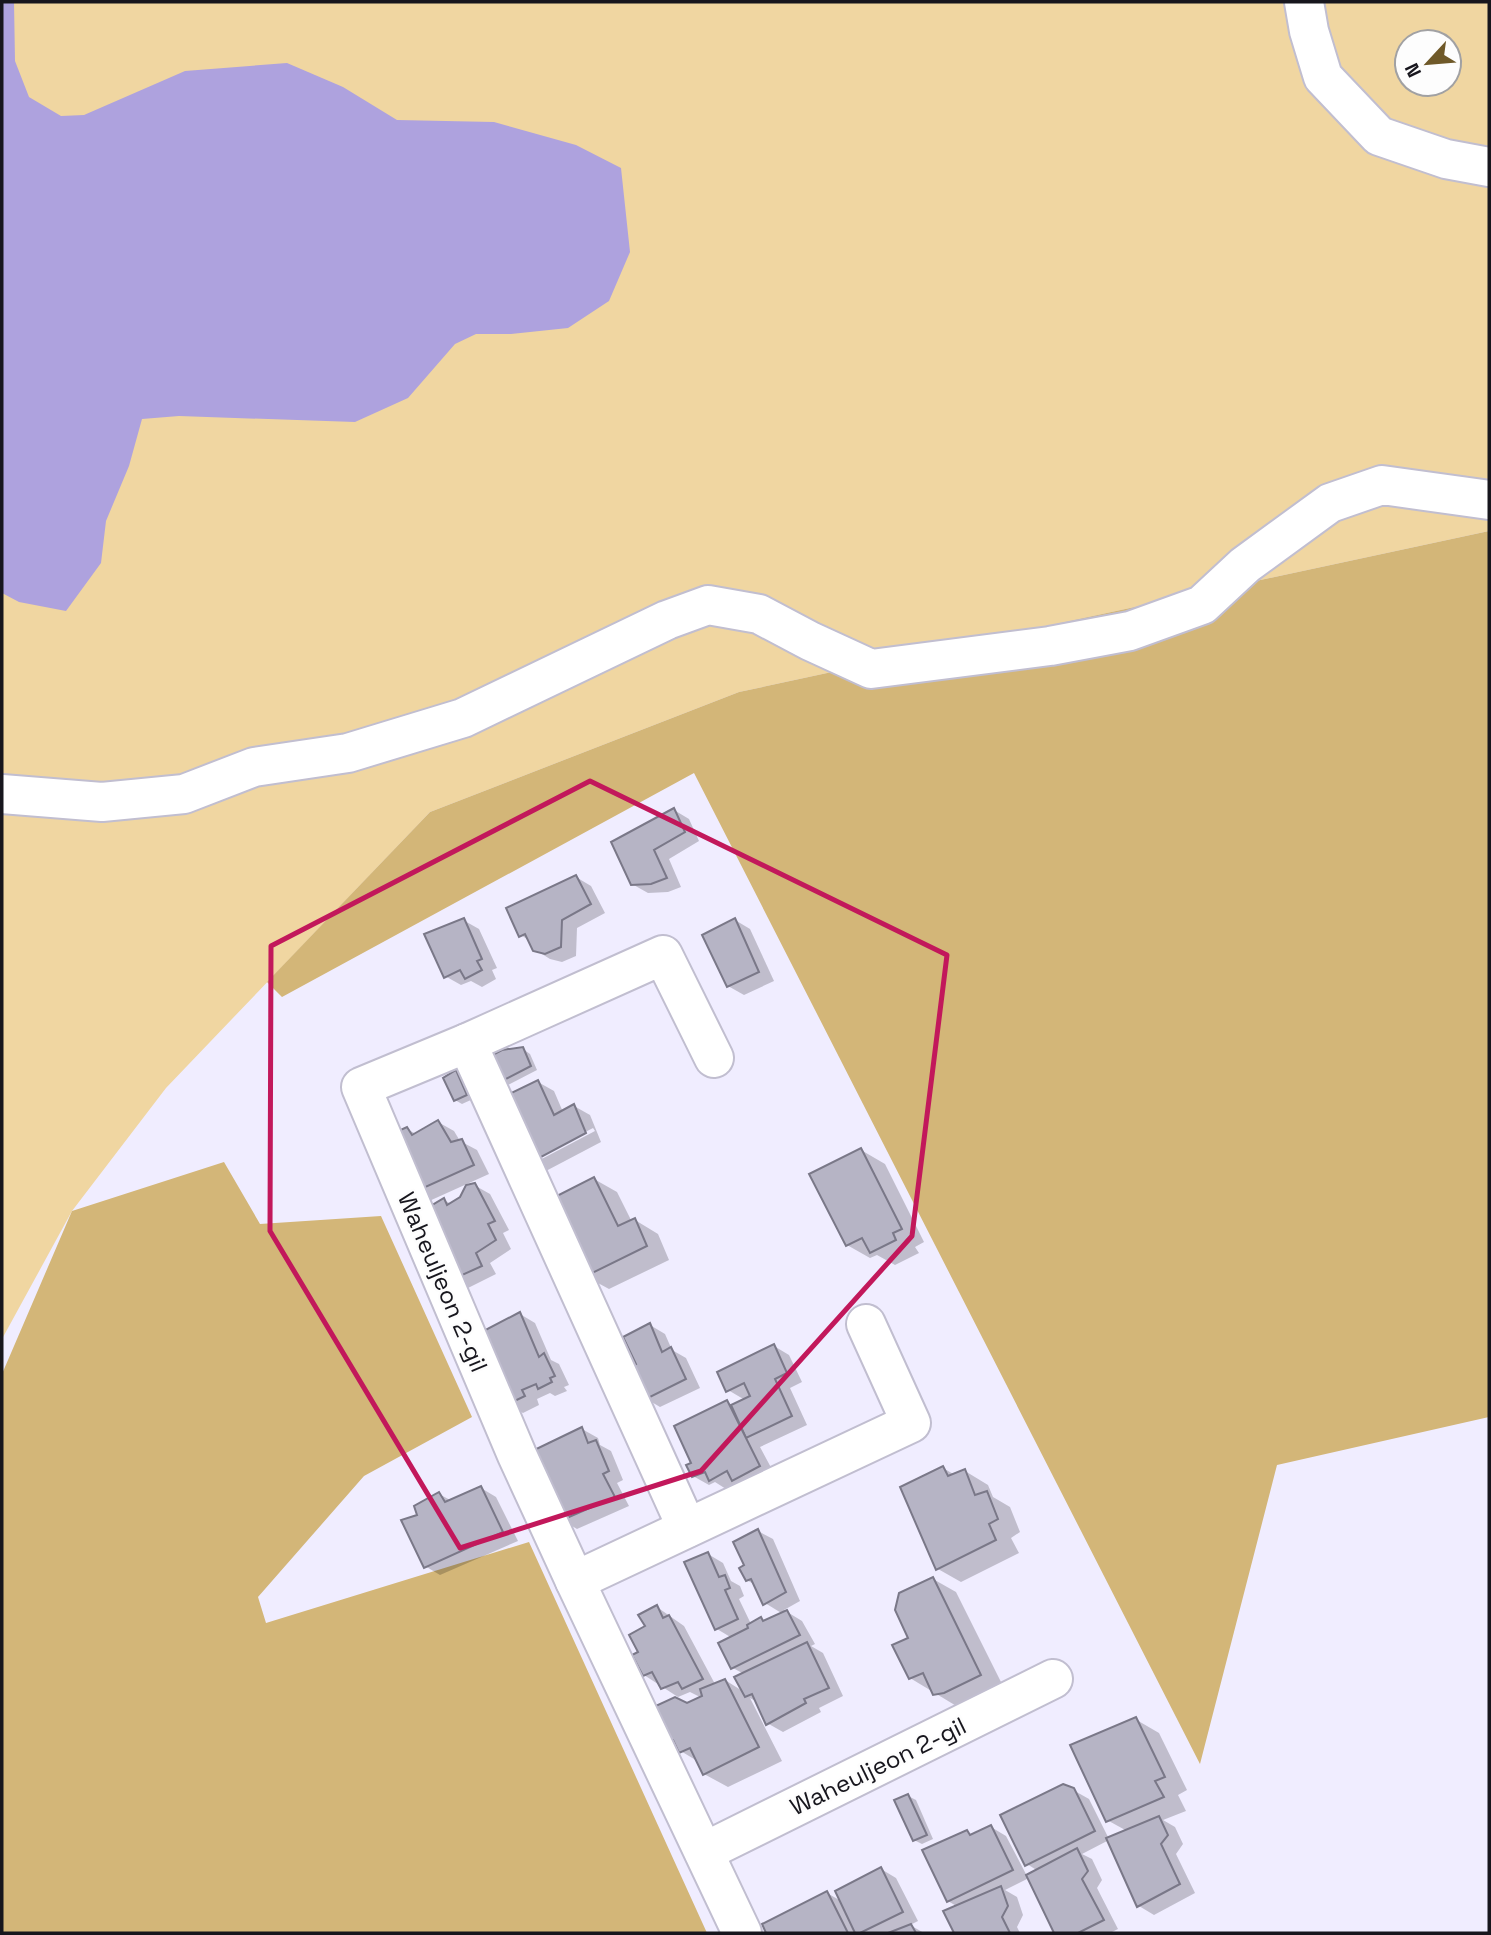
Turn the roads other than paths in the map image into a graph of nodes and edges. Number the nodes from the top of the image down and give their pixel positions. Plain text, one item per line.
1 (1304, 2) edge
2 (1489, 167) edge
3 (1489, 500) edge
4 (2, 794) edge
5 (467, 1043) junction
6 (714, 1058) dead end
7 (866, 1324) dead end
8 (687, 1528) junction
9 (575, 1581) junction
10 (1053, 1679) dead end
11 (704, 1852) junction
12 (742, 1933) edge

1 - 2 street
3 - 4 street
5 - 6 street, Waheuljeon 2-gil
5 - 8 street
5 - 9 street, Waheuljeon 2-gil
7 - 8 street
8 - 9 street
9 - 11 street, Waheuljeon 2-gil
10 - 11 street, Waheuljeon 2-gil
11 - 12 street, Waheuljeon 2-gil

